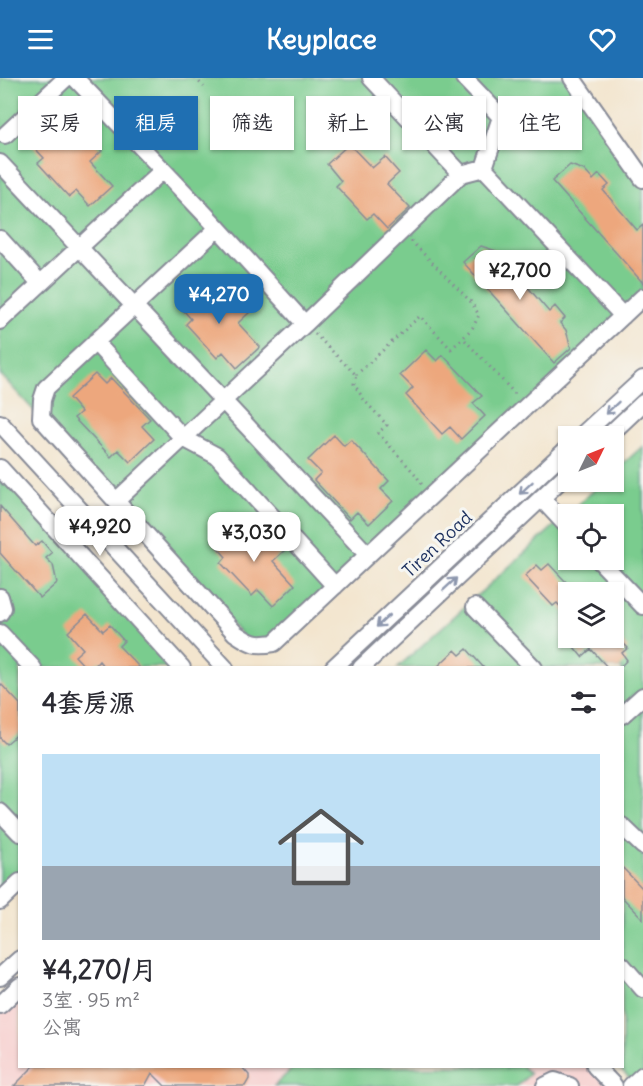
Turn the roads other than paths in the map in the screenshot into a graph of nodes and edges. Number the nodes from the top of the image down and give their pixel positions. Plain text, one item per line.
1 (66, 78) edge
2 (75, 78) edge
3 (371, 78) edge
4 (464, 78) edge
5 (572, 78) edge
6 (2, 134) edge
7 (0, 163) edge
8 (484, 168) junction
9 (163, 170) junction
10 (461, 174) junction
11 (643, 179) edge
12 (219, 228) junction
13 (0, 239) edge
14 (79, 248) junction
15 (40, 283) junction
16 (643, 297) edge
17 (134, 306) junction
18 (623, 316) junction
19 (0, 321) edge
20 (305, 324) junction
21 (95, 342) junction
22 (643, 379) edge
23 (223, 401) junction
24 (643, 403) edge
25 (0, 423) edge
26 (592, 426) edge
27 (619, 426) edge
28 (183, 438) junction
29 (558, 457) edge
30 (0, 468) edge
31 (558, 482) edge
32 (541, 498) junction
33 (116, 501) junction
34 (558, 516) edge
35 (368, 555) junction
36 (609, 570) edge
37 (335, 586) junction
38 (0, 597) edge
39 (643, 606) edge
40 (475, 607) dead end
41 (0, 613) edge
42 (0, 633) edge
43 (31, 666) edge
44 (180, 666) edge
45 (223, 666) edge
46 (335, 666) edge
47 (363, 666) edge
48 (532, 666) edge
49 (643, 696) edge
50 (624, 713) edge
51 (0, 812) edge
52 (624, 828) edge
53 (18, 831) edge
54 (643, 846) edge
55 (18, 884) edge
56 (0, 900) edge
57 (18, 961) edge
58 (624, 967) edge
59 (0, 977) edge
60 (18, 988) edge
61 (643, 989) edge
62 (0, 1005) edge
63 (597, 1068) edge
64 (643, 1075) edge
65 (545, 1086) edge
66 (570, 1086) edge
67 (614, 1086) edge
68 (631, 1086) edge

1 - 6 street
2 - 9 street
3 - 10 street
4 - 8 street
5 - 11 street
7 - 14 street
8 - 10 street
8 - 18 street
9 - 12 street
9 - 14 street
10 - 20 street
12 - 17 street
12 - 20 street
13 - 15 street
14 - 15 street
14 - 17 street
15 - 19 street
16 - 18 street
17 - 21 street
17 - 23 street
18 - 35 street
20 - 23 street
21 - 28 street
21 - 33 street
22 -> 26 street
23 - 28 street
23 - 35 street
24 - 27 street
25 - 45 street
28 - 33 street
28 - 37 street
29 -> 46 street, Tiren Road
30 - 44 street
31 - 32 street
32 - 34 street
47 -> 32 street
33 - 37 street
35 - 37 street
36 - 39 street
38 - 41 street
40 - 48 street
42 - 43 street
49 - 50 street
51 - 53 street
52 - 54 street
55 - 56 street
57 - 59 street
58 - 61 street
60 - 62 street
63 - 67 street
64 - 68 street
65 - 66 street

